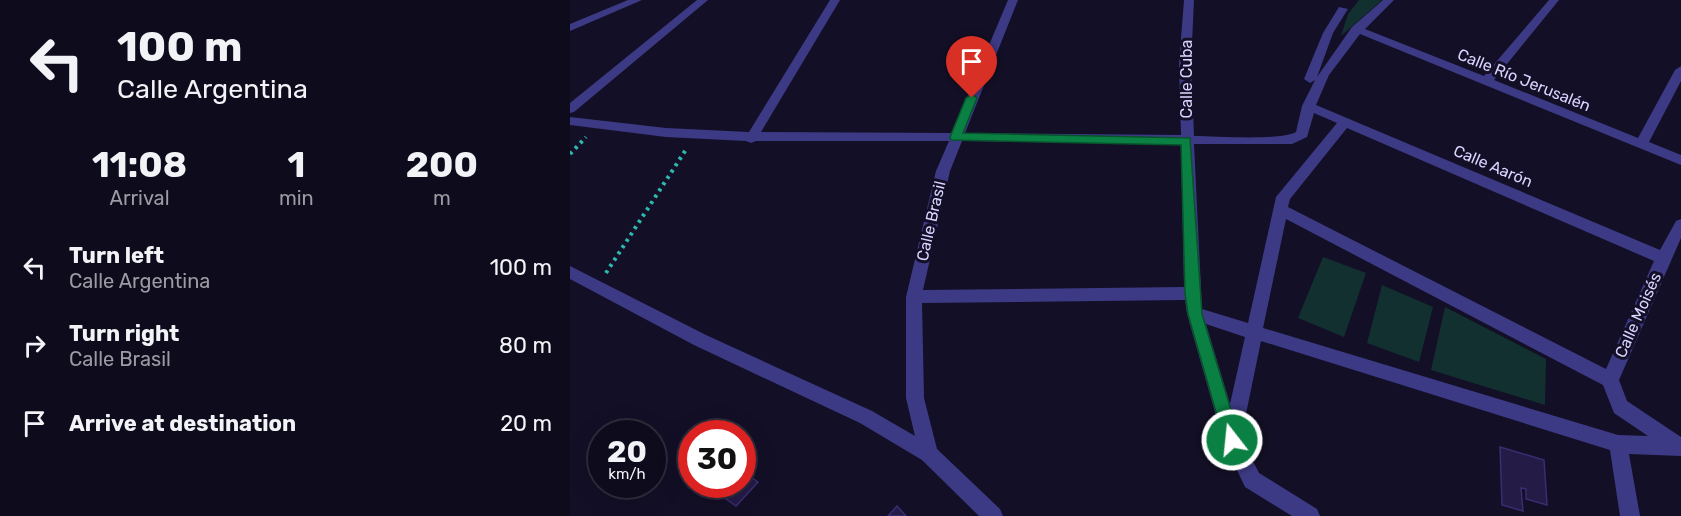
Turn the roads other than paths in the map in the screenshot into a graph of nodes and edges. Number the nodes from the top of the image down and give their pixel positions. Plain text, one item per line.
1 (638, 0) edge
2 (703, 0) edge
3 (835, 0) edge
4 (1013, 0) edge
5 (1189, 0) edge
6 (1389, 0) edge
7 (1554, 0) edge
8 (1346, 4) edge
9 (570, 27) edge
10 (1356, 29) junction
11 (1333, 57) junction
12 (1681, 70) edge
13 (1310, 79) dead end
14 (1486, 82) junction
15 (1308, 106) junction
16 (570, 109) edge
17 (570, 121) edge
18 (1346, 121) junction
19 (955, 137) junction
20 (751, 138) junction
21 (1186, 141) junction
22 (1641, 144) junction
23 (1681, 160) edge
24 (1281, 210) junction
25 (1681, 225) edge
26 (1664, 258) junction
27 (570, 272) edge
28 (1192, 293) junction
29 (914, 297) junction
30 (1195, 314) junction
31 (1253, 331) junction
32 (1610, 380) junction
33 (1232, 440) junction
34 (1618, 444) junction
35 (1681, 448) edge
36 (929, 454) junction
37 (993, 516) edge
38 (1310, 516) edge
39 (1630, 516) edge

1 - 9 street
2 - 16 street
3 - 20 street
4 - 19 street, Calle Brasil
5 - 21 street, Calle Cuba
6 - 10 street
7 - 14 street
8 - 11 street
8 - 13 street
10 - 11 street
10 - 14 street, Calle Río Jerusalén
11 - 15 street
12 - 22 street
14 - 22 street, Calle Río Jerusalén
15 - 18 street, Calle Aarón
15 - 21 street
17 - 20 street
18 - 24 street
18 - 26 street, Calle Aarón
19 - 20 street
19 - 21 street
19 - 29 street, Calle Brasil
21 - 28 street, Calle Cuba
22 - 23 street, Calle Río Jerusalén
24 - 31 street
24 - 32 street
25 - 26 street, Calle Moisés
26 - 32 street, Calle Moisés
27 - 36 street
28 - 29 street
28 - 30 street, Calle Cuba
29 - 36 street, Calle Brasil
30 - 31 street
30 - 33 street, Calle Cuba
31 - 33 street
31 - 34 street
32 - 35 street
33 - 38 street, Calle Cuba
34 - 35 street
34 - 39 street
36 - 37 street

